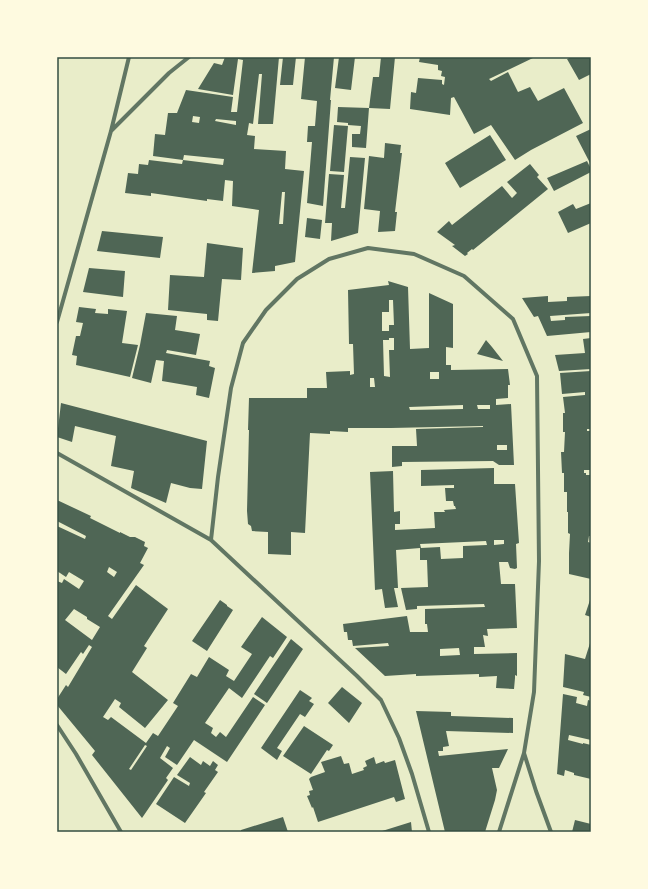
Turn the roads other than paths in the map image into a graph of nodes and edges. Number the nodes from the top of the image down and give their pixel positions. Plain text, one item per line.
1 (129, 57) edge
2 (189, 57) edge
3 (111, 131) junction
4 (57, 322) edge
5 (57, 453) edge
6 (211, 540) junction
7 (57, 725) edge
8 (524, 753) junction
9 (121, 832) edge
10 (429, 832) edge
11 (499, 832) edge
12 (551, 832) edge

1 - 3 street
2 - 3 street
3 - 4 street
5 - 6 street
6 - 8 street
6 - 10 street
7 - 9 street
8 - 11 street
8 - 12 street

